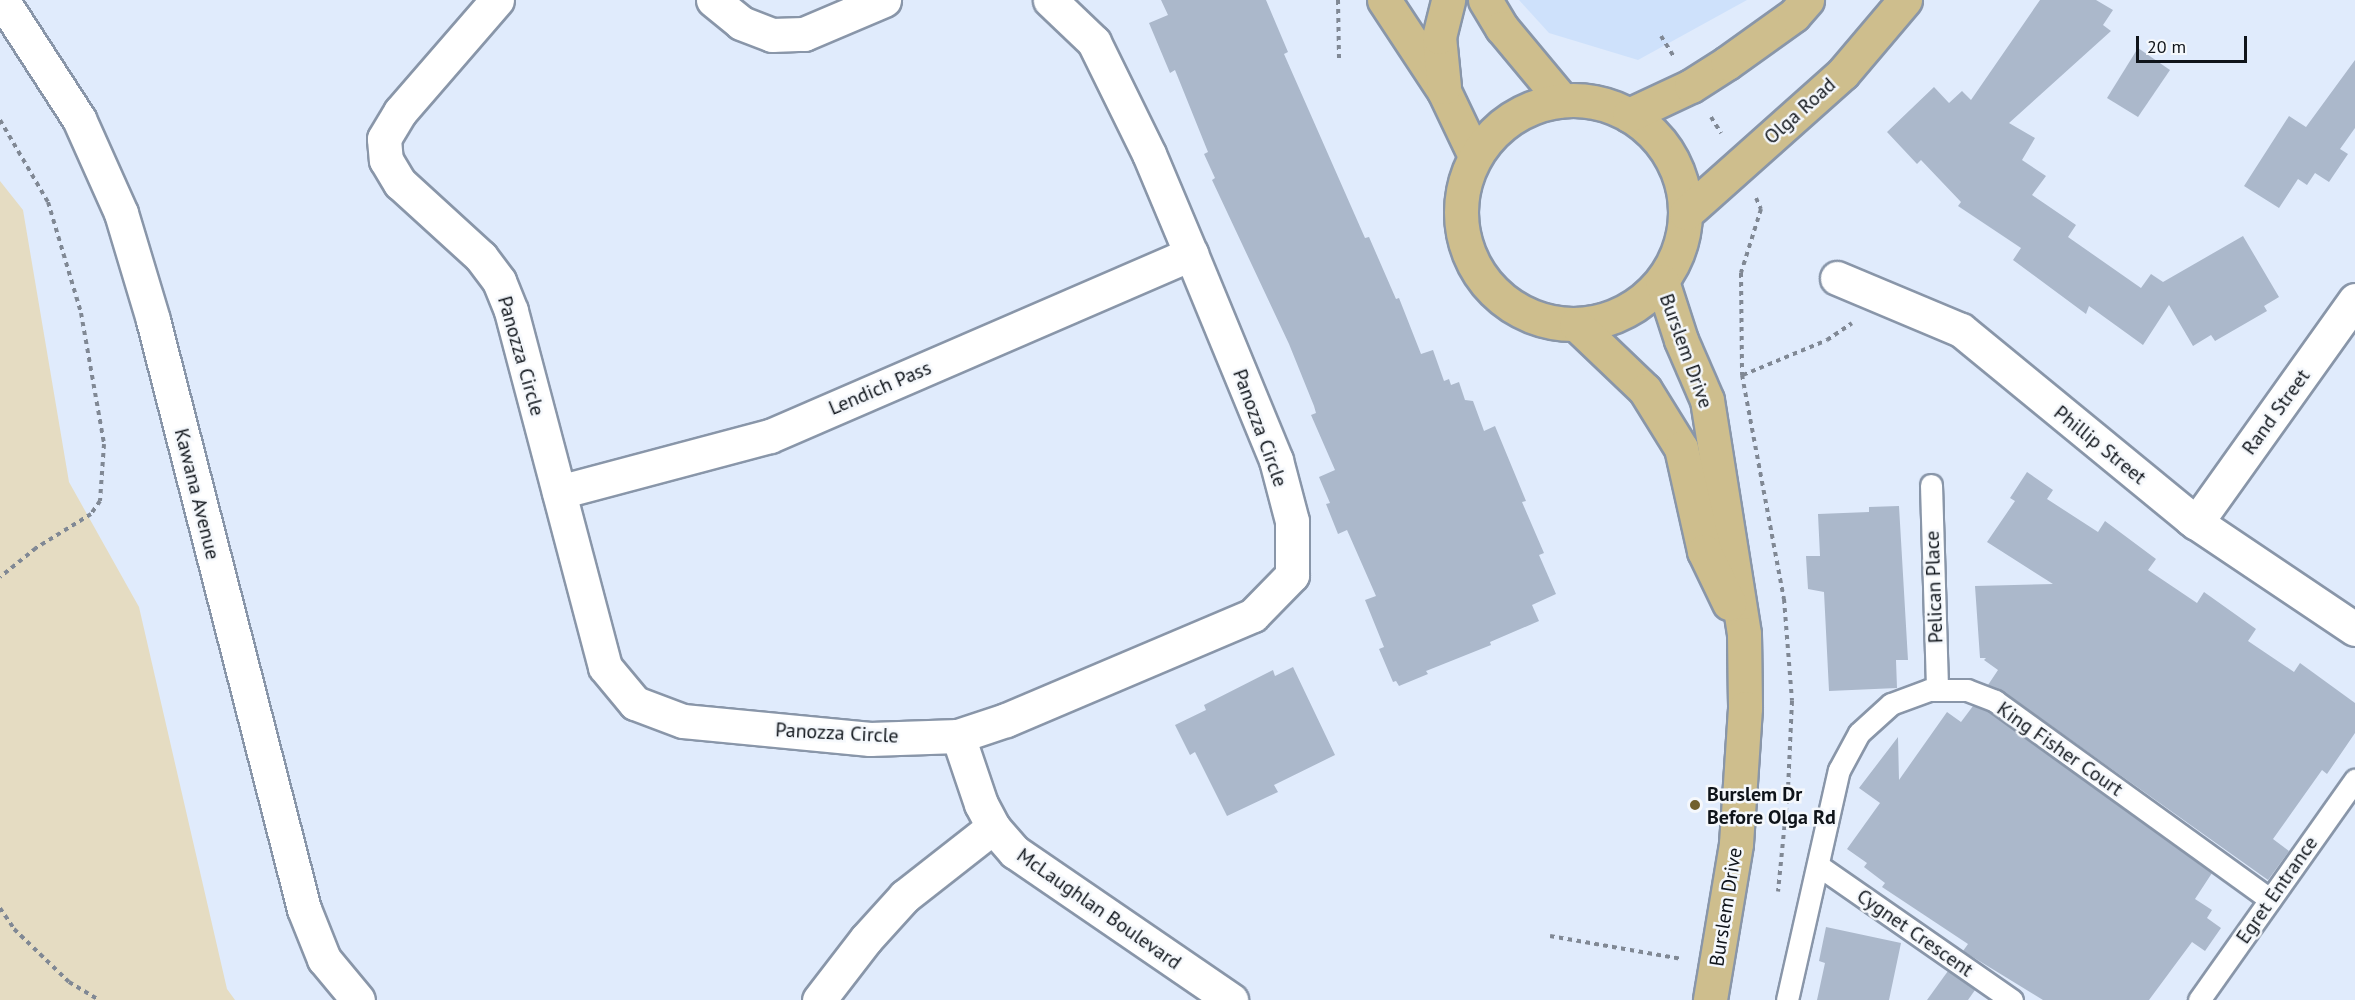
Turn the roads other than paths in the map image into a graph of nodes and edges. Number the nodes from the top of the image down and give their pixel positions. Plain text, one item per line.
1 (3, 0) edge
2 (497, 0) edge
3 (713, 0) edge
4 (884, 0) edge
5 (1050, 0) edge
6 (1384, 0) edge
7 (1448, 0) edge
8 (1485, 0) edge
9 (1807, 0) edge
10 (1905, 0) edge
11 (1444, 91) junction
12 (1562, 100) junction
13 (1629, 115) junction
14 (1475, 156) junction
15 (1686, 213) junction
16 (1191, 254) junction
17 (1837, 278) dead end
18 (1662, 281) junction
19 (2355, 300) edge
20 (1576, 324) junction
21 (1931, 485) dead end
22 (559, 492) junction
23 (2196, 523) junction
24 (2355, 629) edge
25 (1744, 634) junction
26 (1937, 690) junction
27 (958, 736) junction
28 (2355, 780) edge
29 (993, 827) junction
30 (1819, 866) junction
31 (2270, 899) junction
32 (358, 1000) edge
33 (819, 1000) edge
34 (1231, 1000) edge
35 (1710, 1000) edge
36 (1787, 1000) edge
37 (2012, 1000) edge
38 (2199, 1000) edge

1 - 32 street, Kawana Avenue
2 - 22 street, Panozza Circle
3 - 4 street
5 - 16 street, Panozza Circle
6 - 11 main road
7 - 11 main road
8 - 12 main road
9 - 13 main road
10 - 15 main road, Olga Road
11 - 14 main road
12 - 13 main road, Burslem Drive
12 - 14 main road, Burslem Drive
13 - 15 main road, Burslem Drive
14 - 20 main road, Burslem Drive
15 - 18 main road, Burslem Drive
16 - 22 street, Lendich Pass
16 - 27 street, Panozza Circle
17 - 23 street, Phillip Street
18 - 20 main road, Burslem Drive
18 - 25 main road, Burslem Drive
19 - 23 street, Rand Street
20 - 25 main road, Burslem Drive
21 - 26 lane, Pelican Place
22 - 27 street, Panozza Circle
23 - 24 street, Phillip Street
25 - 35 main road, Burslem Drive
26 - 30 lane, King Fisher Court
26 - 31 lane, King Fisher Court
27 - 29 street, McLaughlan Boulevard
28 - 31 lane, Egret Entrance
29 - 33 street
29 - 34 street, McLaughlan Boulevard
30 - 36 lane, King Fisher Court
30 - 37 lane, Cygnet Crescent
31 - 38 lane, Egret Entrance

